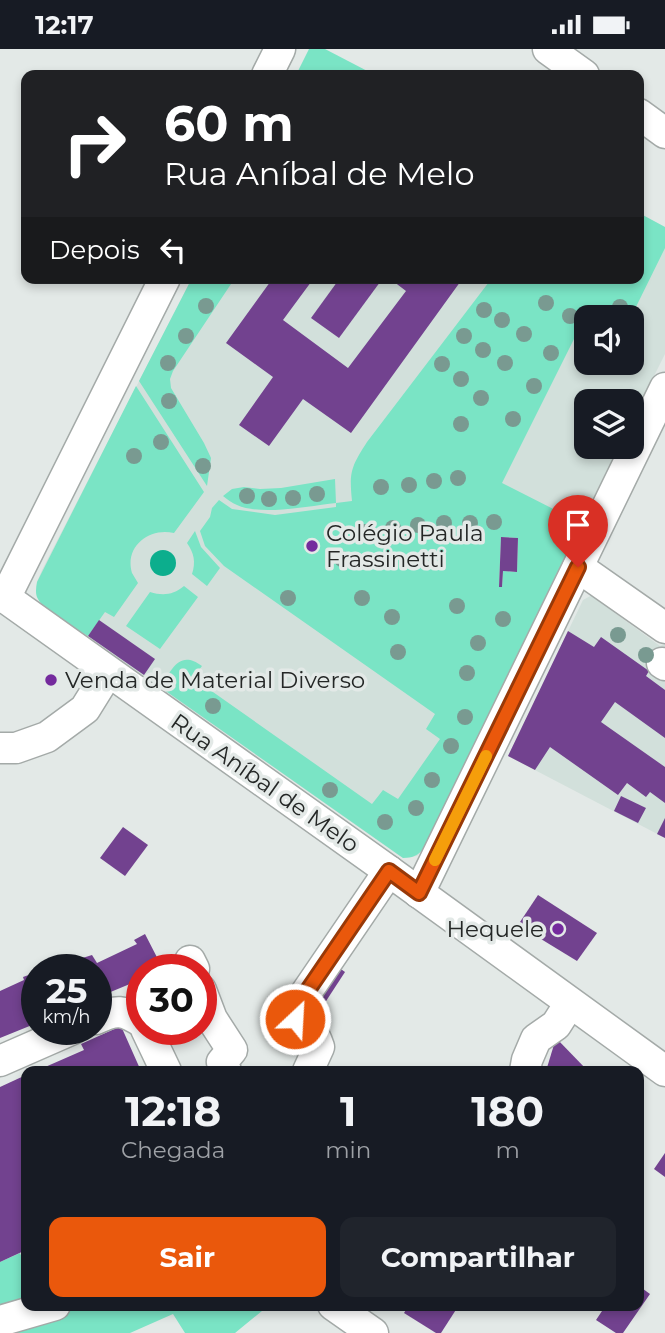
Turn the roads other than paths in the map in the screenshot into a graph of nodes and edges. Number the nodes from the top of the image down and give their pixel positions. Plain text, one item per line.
1 (280, 49) edge
2 (548, 49) edge
3 (270, 70) edge
4 (577, 70) edge
5 (644, 118) edge
6 (665, 133) edge
7 (163, 284) edge
8 (665, 388) edge
9 (578, 567) junction
10 (3, 596) edge
11 (665, 628) edge
12 (108, 672) junction
13 (0, 748) edge
14 (389, 871) junction
15 (419, 893) junction
16 (570, 1003) junction
17 (217, 1026) edge
18 (36, 1045) edge
19 (154, 1045) edge
20 (0, 1061) edge
21 (164, 1066) edge
22 (224, 1066) edge
23 (310, 1066) edge
24 (526, 1066) edge
25 (665, 1071) edge
26 (34, 1311) edge
27 (342, 1311) edge
28 (0, 1321) edge
29 (373, 1333) edge

1 - 3 street
2 - 4 street
5 - 6 street
7 - 10 street
8 - 9 street
9 - 11 street
9 - 15 street
10 - 12 street, Rua Aníbal de Melo
12 - 13 street
12 - 14 street, Rua Aníbal de Melo
14 - 15 street, Rua Aníbal de Melo
14 - 23 street
15 - 16 street, Rua Aníbal de Melo
16 - 24 street
16 - 25 street, Rua Aníbal de Melo
17 - 22 street
18 - 20 street
19 - 21 street
26 - 28 street
27 - 29 street

